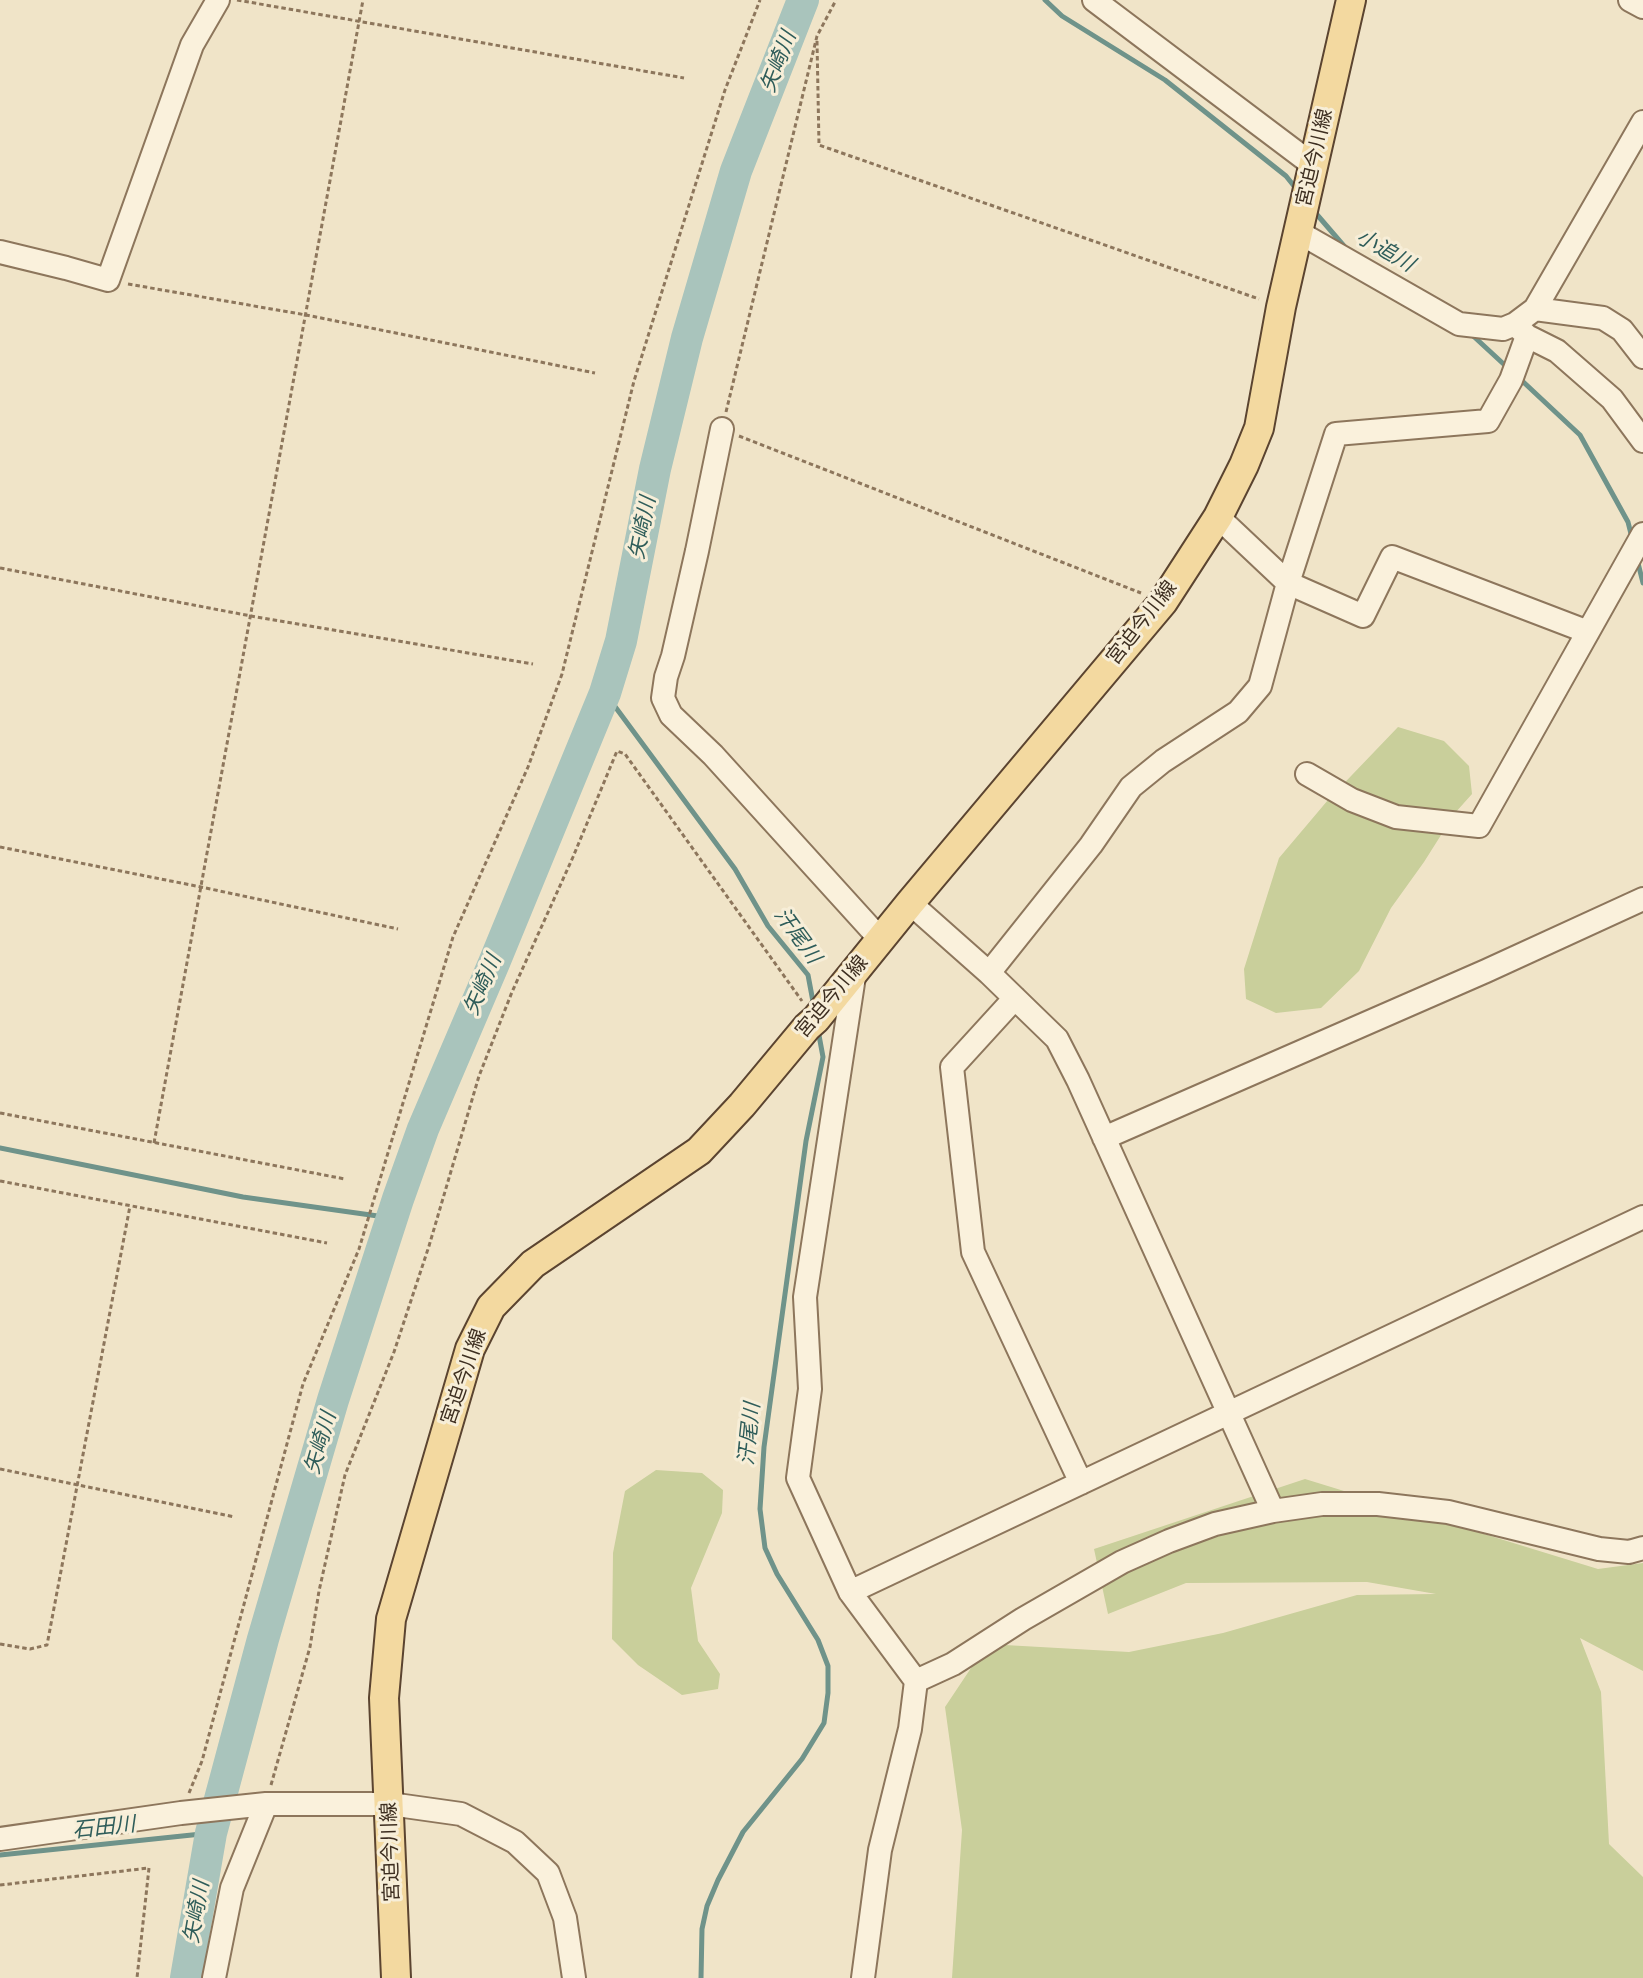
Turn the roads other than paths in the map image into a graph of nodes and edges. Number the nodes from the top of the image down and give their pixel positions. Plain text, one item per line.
1 (218, 0) edge
2 (1094, 0) edge
3 (1351, 0) edge
4 (1630, 0) edge
5 (1643, 7) edge
6 (1643, 122) edge
7 (1314, 165) junction
8 (1298, 232) junction
9 (0, 252) edge
10 (1534, 309) junction
11 (1521, 330) junction
12 (1643, 357) edge
13 (722, 429) road end
14 (1643, 441) edge
15 (1218, 517) junction
16 (1643, 534) edge
17 (1288, 583) junction
18 (1588, 632) junction
19 (1307, 774) dead end
20 (1643, 899) edge
21 (910, 903) junction
22 (880, 939) junction
23 (855, 970) junction
24 (989, 973) junction
25 (1015, 998) junction
26 (1104, 1138) junction
27 (1643, 1217) edge
28 (1229, 1414) junction
29 (1081, 1483) junction
30 (1273, 1511) junction
31 (1643, 1548) edge
32 (850, 1592) junction
33 (916, 1681) junction
34 (266, 1804) junction
35 (390, 1804) junction
36 (0, 1839) edge
37 (214, 1978) edge
38 (396, 1978) edge
39 (574, 1978) edge
40 (863, 1978) edge

1 - 9 street
2 - 7 street
3 - 7 main road, 宮迫今川線
4 - 5 street
6 - 10 street
7 - 8 main road, 宮迫今川線
8 - 11 street
8 - 15 main road, 宮迫今川線
10 - 11 street
10 - 12 street
11 - 14 street
11 - 17 street
13 - 22 street
15 - 17 street
15 - 21 main road, 宮迫今川線
16 - 18 street
17 - 18 street
17 - 24 street
18 - 19 street
20 - 26 street
21 - 22 main road, 宮迫今川線
21 - 24 street
22 - 23 main road, 宮迫今川線
23 - 32 street
23 - 35 main road, 宮迫今川線
24 - 25 street
25 - 26 street
25 - 29 street
26 - 28 street
27 - 28 street
28 - 29 street
28 - 30 street
29 - 32 street
30 - 31 street
30 - 33 street
32 - 33 street
33 - 40 street
34 - 35 street
34 - 36 street
34 - 37 street
35 - 38 main road, 宮迫今川線
35 - 39 street

